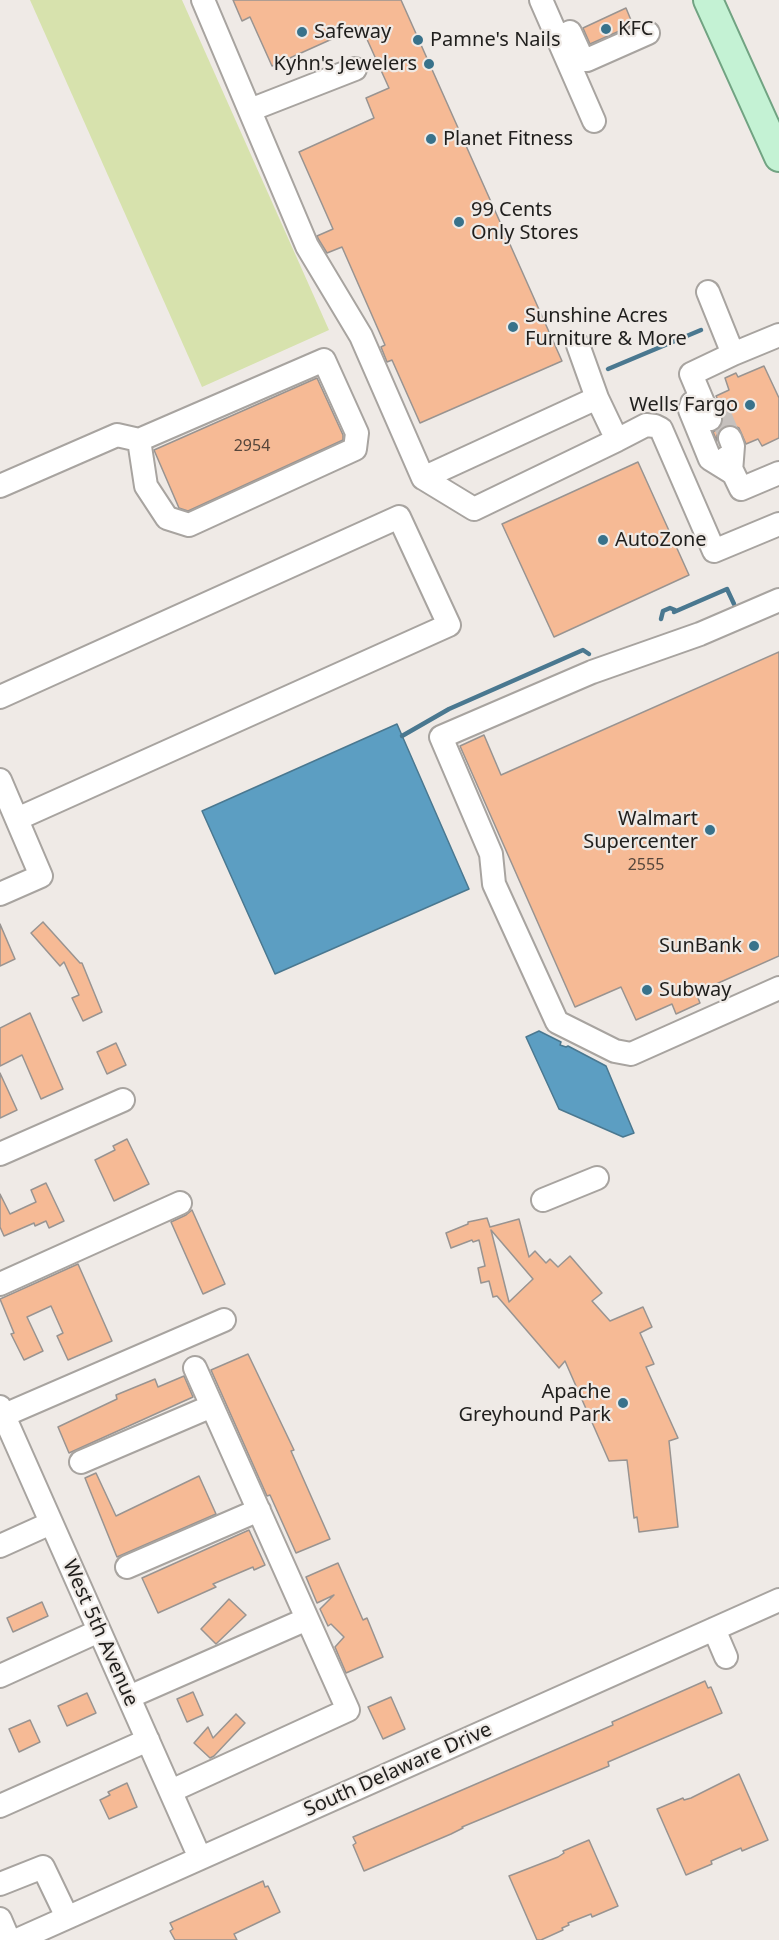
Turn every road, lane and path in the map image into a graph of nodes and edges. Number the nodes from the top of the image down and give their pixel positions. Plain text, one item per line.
1 (203, 0) edge
2 (541, 0) edge
3 (708, 0) edge
4 (562, 11) dead end
5 (648, 33) dead end
6 (355, 69) dead end
7 (250, 110) junction
8 (594, 121) dead end
9 (779, 157) edge
10 (708, 292) dead end
11 (779, 335) edge
12 (578, 345) dead end
13 (733, 354) junction
14 (696, 387) junction
15 (597, 398) junction
16 (715, 417) tunnel mouth
17 (139, 440) junction
18 (617, 440) junction
19 (725, 440) tunnel mouth
20 (731, 472) junction
21 (779, 473) edge
22 (423, 478) junction
23 (0, 486) edge
24 (779, 524) edge
25 (779, 600) edge
26 (0, 697) edge
27 (0, 780) edge
28 (17, 819) junction
29 (0, 894) edge
30 (779, 988) edge
31 (123, 1100) dead end
32 (0, 1154) edge
33 (597, 1178) dead end
34 (543, 1200) dead end
35 (180, 1203) dead end
36 (0, 1284) edge
37 (224, 1320) dead end
38 (195, 1368) dead end
39 (212, 1406) junction
40 (1, 1413) edge
41 (81, 1462) dead end
42 (259, 1510) junction
43 (51, 1523) junction
44 (0, 1546) edge
45 (128, 1567) dead end
46 (779, 1600) edge
47 (307, 1619) junction
48 (714, 1629) junction
49 (99, 1631) junction
50 (726, 1657) dead end
51 (0, 1676) edge
52 (129, 1697) junction
53 (148, 1740) junction
54 (171, 1791) junction
55 (0, 1806) edge
56 (200, 1858) junction
57 (0, 1884) edge
58 (68, 1917) junction
59 (0, 1918) edge
60 (9, 1940) edge
61 (17, 1940) edge

1 - 7 street
2 - 8 street
3 - 9 main road
4 - 5 street
6 - 7 street
7 - 22 street
10 - 13 street
11 - 13 street
12 - 15 street
13 - 14 street
14 - 16 street
14 - 20 street
15 - 18 street
15 - 22 street
17 - 17 street
17 - 23 street
18 - 22 street
18 - 24 street
19 - 20 street
20 - 21 street
25 - 30 street
26 - 28 street
27 - 28 street
28 - 29 street
31 - 32 street
33 - 34 street
35 - 36 street
37 - 40 street
38 - 39 street
39 - 41 street
39 - 42 street
40 - 43 street, West 5th Avenue
42 - 45 street
42 - 47 street
43 - 44 street
43 - 49 street, West 5th Avenue
46 - 48 street, South Delaware Drive
47 - 52 street
47 - 54 street
48 - 50 street
48 - 56 street, South Delaware Drive
49 - 51 street
49 - 52 street, West 5th Avenue
52 - 53 street, West 5th Avenue
53 - 54 street, West 5th Avenue
53 - 55 street
54 - 56 street, West 5th Avenue
56 - 58 street, South Delaware Drive
57 - 58 street
58 - 61 street, South Delaware Drive
59 - 60 street

